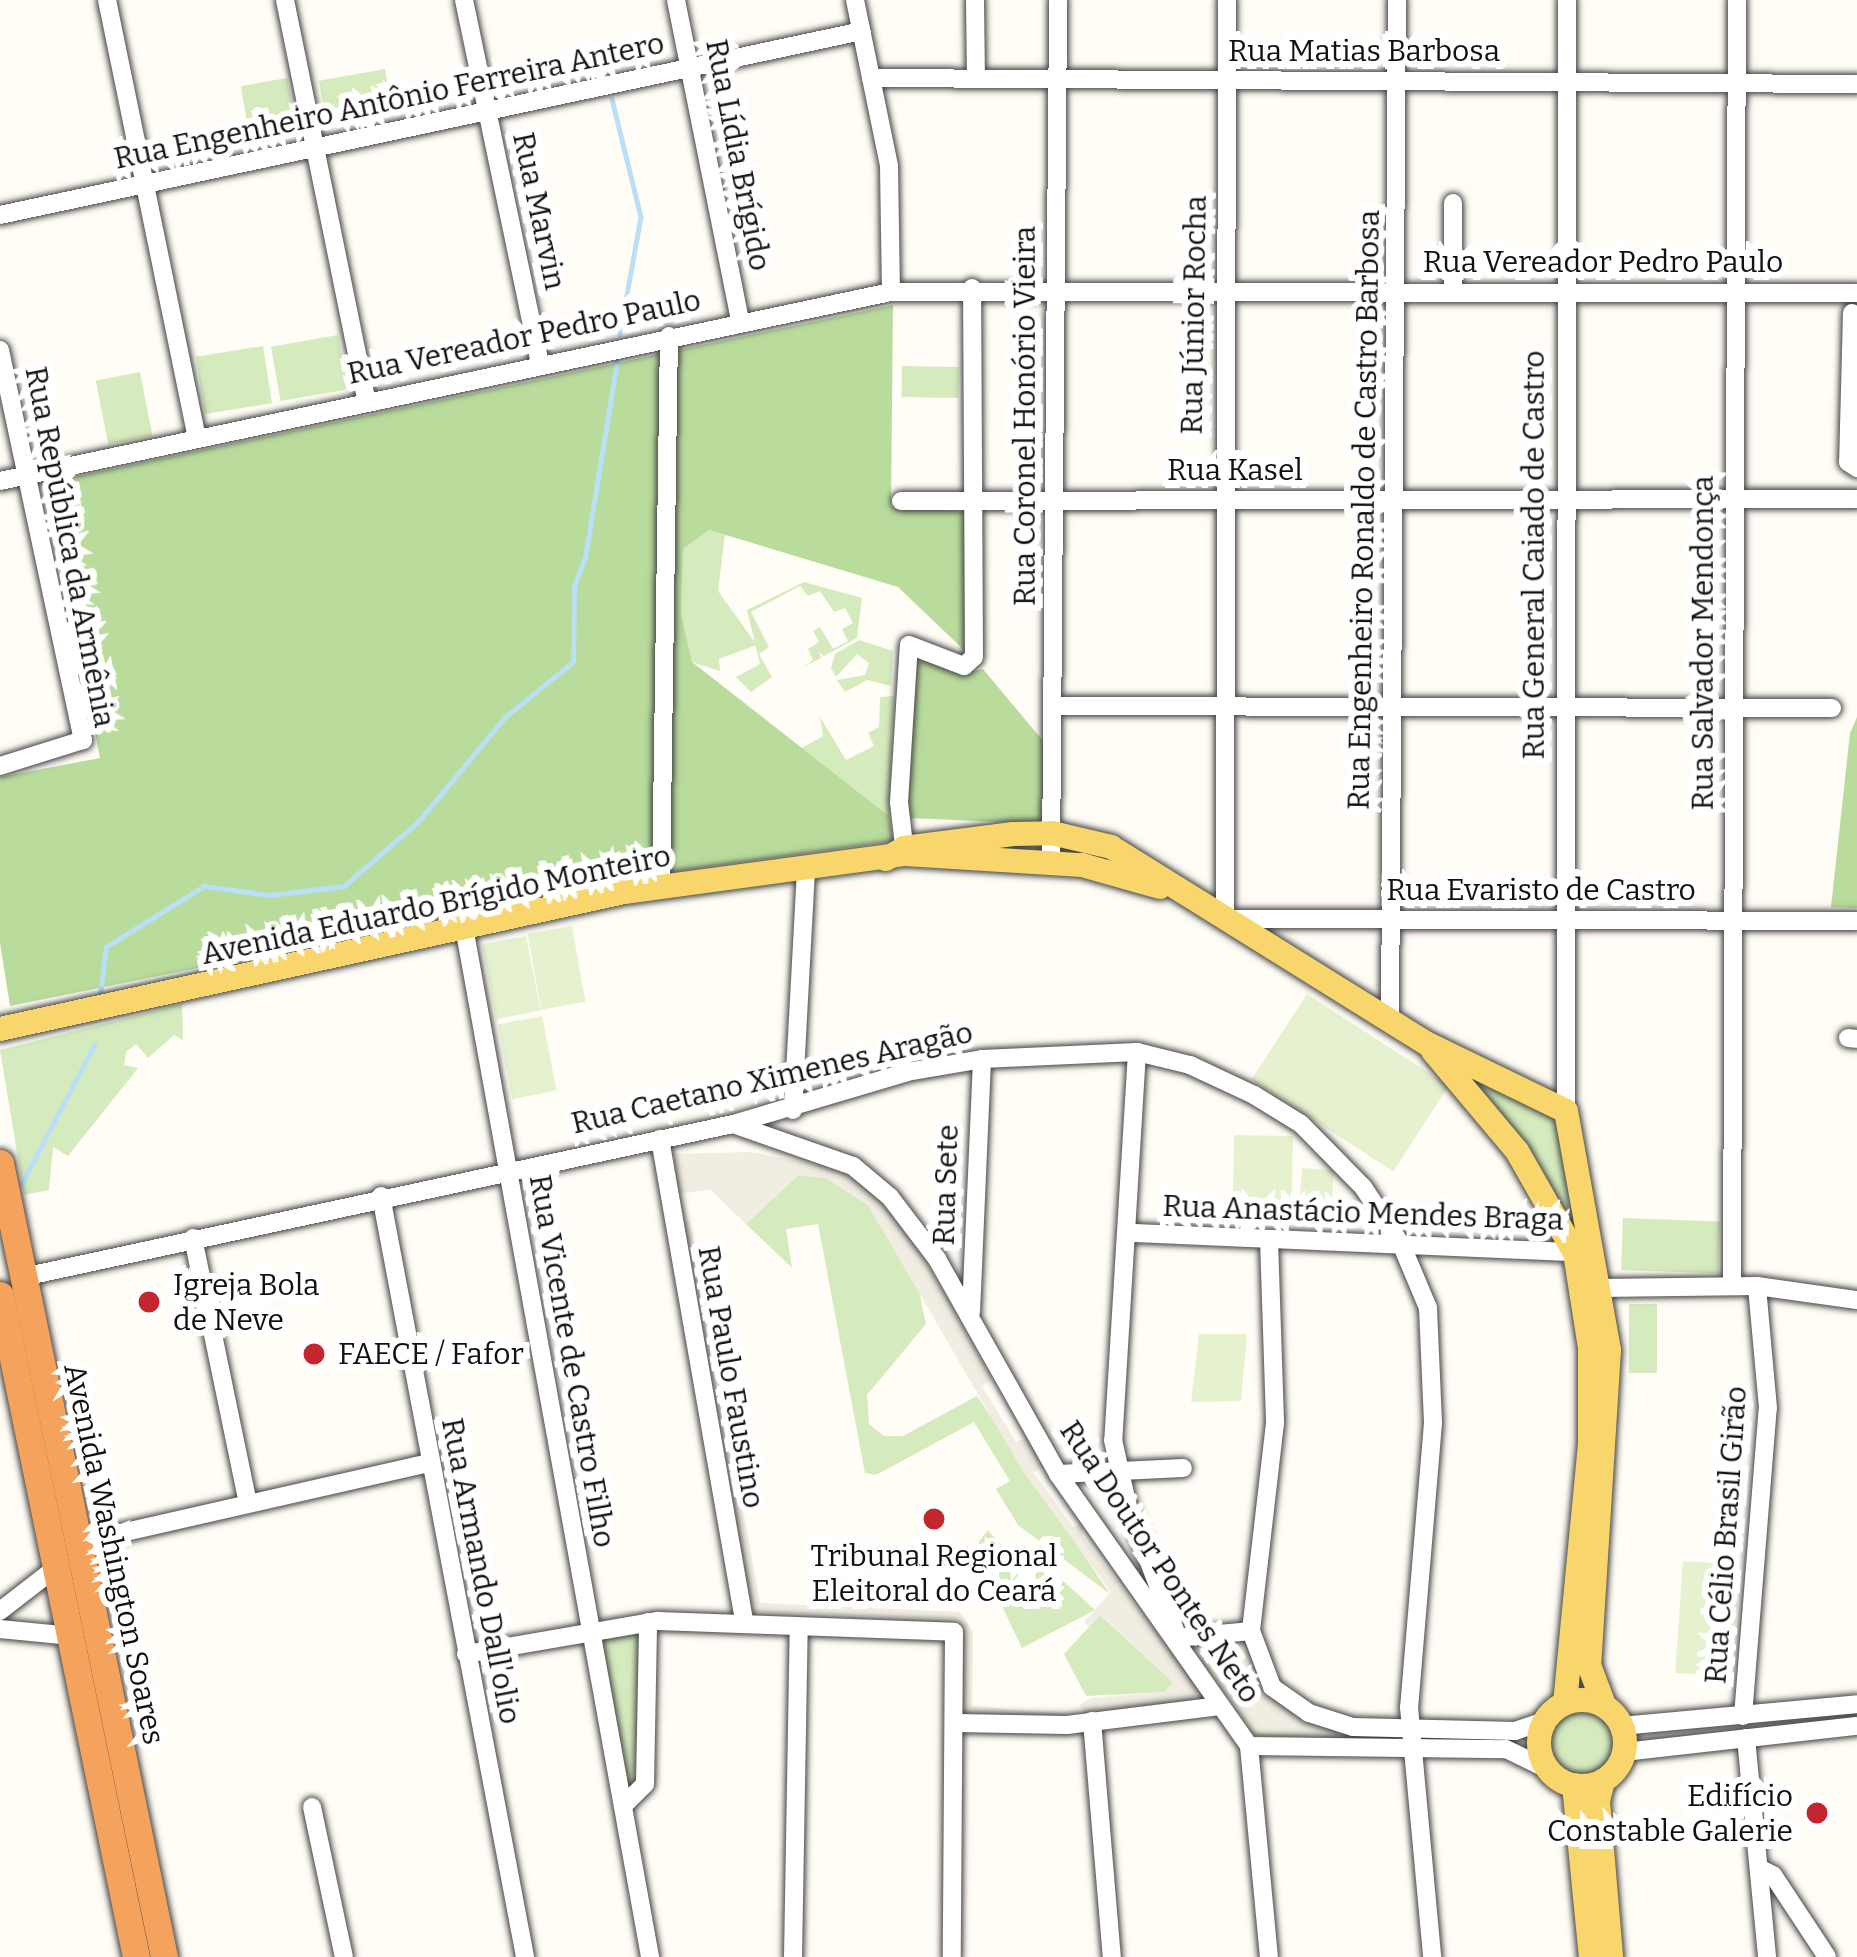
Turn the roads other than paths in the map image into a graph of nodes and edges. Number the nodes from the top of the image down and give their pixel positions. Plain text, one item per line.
1 (106, 0) edge
2 (285, 0) edge
3 (464, 0) edge
4 (676, 0) edge
5 (855, 0) edge
6 (975, 0) edge
7 (1058, 0) edge
8 (1227, 0) edge
9 (1397, 0) edge
10 (1567, 0) edge
11 (1737, 0) edge
12 (862, 31) junction
13 (691, 67) junction
14 (871, 78) junction
15 (976, 79) junction
16 (1057, 80) junction
17 (1567, 81) junction
18 (1227, 82) junction
19 (1397, 82) junction
20 (1737, 84) junction
21 (1857, 84) edge
22 (488, 111) junction
23 (317, 148) junction
24 (145, 184) junction
25 (1453, 203) dead end
26 (0, 215) edge
27 (1225, 286) junction
28 (972, 288) junction
29 (1057, 290) junction
30 (1398, 291) junction
31 (891, 292) junction
32 (1454, 292) junction
33 (1566, 292) junction
34 (1736, 293) junction
35 (1854, 303) edge
36 (740, 321) junction
37 (669, 336) junction
38 (0, 350) edge
39 (540, 364) junction
40 (367, 402) junction
41 (197, 438) junction
42 (1857, 468) edge
43 (26, 476) junction
44 (0, 481) edge
45 (1221, 498) junction
46 (1857, 499) edge
47 (1732, 500) junction
48 (901, 501) dead end
49 (977, 501) junction
50 (1056, 501) junction
51 (1394, 501) junction
52 (1561, 503) junction
53 (1053, 706) junction
54 (1732, 707) junction
55 (1832, 708) dead end
56 (1564, 709) junction
57 (1222, 710) junction
58 (1393, 712) junction
59 (0, 766) edge
60 (1052, 833) junction
61 (898, 853) junction
62 (1051, 862) junction
63 (806, 873) junction
64 (661, 886) junction
65 (1185, 896) junction
66 (1561, 918) junction
67 (1225, 919) junction
68 (1390, 919) junction
69 (1734, 920) junction
70 (1857, 921) edge
71 (464, 927) junction
72 (1390, 1020) junction
73 (0, 1029) edge
74 (1428, 1044) junction
75 (1137, 1052) junction
76 (982, 1059) junction
77 (793, 1110) junction
78 (1566, 1111) junction
79 (734, 1124) junction
80 (660, 1139) junction
81 (506, 1169) junction
82 (3, 1178) edge
83 (380, 1196) junction
84 (1132, 1233) junction
85 (193, 1238) junction
86 (1269, 1240) junction
87 (1402, 1246) junction
88 (1583, 1252) junction
89 (23, 1277) junction
90 (1732, 1286) junction
91 (1756, 1286) junction
92 (1600, 1288) junction
93 (0, 1294) edge
94 (1857, 1300) edge
95 (971, 1313) junction
96 (1600, 1401) junction
97 (430, 1463) junction
98 (1183, 1468) dead end
99 (1119, 1472) junction
100 (1058, 1474) junction
101 (248, 1503) junction
102 (77, 1543) junction
103 (58, 1566) junction
104 (1587, 1581) junction
105 (4, 1620) edge
106 (648, 1622) junction
107 (745, 1624) junction
108 (799, 1627) junction
109 (1251, 1631) junction
110 (591, 1633) junction
111 (72, 1636) junction
112 (1176, 1638) junction
113 (466, 1654) junction
114 (1565, 1702) junction
115 (1857, 1704) edge
116 (1604, 1705) junction
117 (1220, 1706) junction
118 (1781, 1712) junction
119 (1744, 1716) junction
120 (1092, 1721) junction
121 (1544, 1721) junction
122 (1693, 1721) junction
123 (957, 1723) junction
124 (1622, 1726) junction
125 (1857, 1726) edge
126 (1783, 1734) junction
127 (1354, 1737) junction
128 (1746, 1738) junction
129 (1411, 1740) junction
130 (1695, 1744) junction
131 (1249, 1746) junction
132 (1624, 1752) junction
133 (1547, 1769) junction
134 (1603, 1780) junction
135 (1574, 1785) junction
136 (622, 1806) junction
137 (312, 1807) dead end
138 (1759, 1868) junction
139 (136, 1957) edge
140 (164, 1957) edge
141 (344, 1957) edge
142 (525, 1957) edge
143 (650, 1957) edge
144 (794, 1957) edge
145 (952, 1957) edge
146 (1112, 1957) edge
147 (1269, 1957) edge
148 (1432, 1957) edge
149 (1591, 1957) edge
150 (1611, 1957) edge
151 (1766, 1957) edge
152 (1827, 1957) edge

1 - 24 street
2 - 23 street
3 - 22 street, Rua Marvin
4 - 13 street, Rua Lídia Brígido
5 - 12 street
6 - 15 street
7 - 16 street, Rua Coronel Honório Vieira
8 - 18 street, Rua Júnior Rocha
9 - 19 street, Rua Engenheiro Ronaldo de Castro Barbosa
10 - 17 street, Rua General Caiado de Castro
11 - 20 street, Rua Salvador Mendonça
12 - 13 street, Rua Engenheiro Antônio Ferreira Antero
12 - 14 street
13 - 22 street, Rua Engenheiro Antônio Ferreira Antero
13 - 36 street, Rua Lídia Brígido
14 - 15 street, Rua Matias Barbosa
14 - 31 street
15 - 16 street, Rua Matias Barbosa
16 - 18 street, Rua Matias Barbosa
16 - 29 street, Rua Coronel Honório Vieira
17 - 19 street, Rua Matias Barbosa
17 - 20 street, Rua Matias Barbosa
17 - 33 street, Rua General Caiado de Castro
18 - 19 street, Rua Matias Barbosa
18 - 27 street, Rua Júnior Rocha
19 - 30 street, Rua Engenheiro Ronaldo de Castro Barbosa
20 - 21 street, Rua Matias Barbosa
20 - 34 street, Rua Salvador Mendonça
22 - 23 street, Rua Engenheiro Antônio Ferreira Antero
22 - 39 street, Rua Marvin
23 - 24 street, Rua Engenheiro Antônio Ferreira Antero
23 - 40 street
24 - 26 street, Rua Engenheiro Antônio Ferreira Antero
24 - 41 street
25 - 32 street
27 - 29 street, Rua Vereador Pedro Paulo
27 - 30 street, Rua Vereador Pedro Paulo
27 - 45 street, Rua Júnior Rocha
28 - 29 street, Rua Vereador Pedro Paulo
28 - 31 street, Rua Vereador Pedro Paulo
28 - 49 street
29 - 50 street, Rua Coronel Honório Vieira
30 - 32 street, Rua Vereador Pedro Paulo
30 - 51 street, Rua Engenheiro Ronaldo de Castro Barbosa
31 - 36 street, Rua Vereador Pedro Paulo
32 - 33 street, Rua Vereador Pedro Paulo
33 - 34 street, Rua Vereador Pedro Paulo
33 - 52 street, Rua General Caiado de Castro
34 - 35 street, Rua Vereador Pedro Paulo
34 - 47 street, Rua Salvador Mendonça
35 - 42 street
36 - 37 street, Rua Vereador Pedro Paulo
37 - 39 street, Rua Vereador Pedro Paulo
37 - 64 street
38 - 43 street, Rua República da Armênia
39 - 40 street, Rua Vereador Pedro Paulo
40 - 41 street, Rua Vereador Pedro Paulo
41 - 43 street, Rua Vereador Pedro Paulo
43 - 44 street, Rua Vereador Pedro Paulo
43 - 59 street, Rua República da Armênia
45 - 50 street, Rua Kasel
45 - 51 street, Rua Kasel
45 - 57 street, Rua Júnior Rocha
46 - 47 street, Rua Kasel
47 - 52 street, Rua Kasel
47 - 54 street, Rua Salvador Mendonça
48 - 49 street, Rua Kasel
49 - 50 street, Rua Kasel
49 - 61 street
50 - 53 street, Rua Coronel Honório Vieira
51 - 52 street, Rua Kasel
51 - 58 street, Rua Engenheiro Ronaldo de Castro Barbosa
52 - 56 street, Rua General Caiado de Castro
53 - 57 street
53 - 60 street, Rua Coronel Honório Vieira
54 - 55 street
54 - 56 street
54 - 69 street, Rua Salvador Mendonça
56 - 58 street
56 - 66 street, Rua General Caiado de Castro
57 - 58 street
57 - 67 street, Rua Júnior Rocha
58 - 68 street, Rua Engenheiro Ronaldo de Castro Barbosa
60 - 61 main road, Avenida Eduardo Brígido Monteiro
60 - 62 street, Rua Coronel Honório Vieira
60 - 65 main road, Avenida Eduardo Brígido Monteiro
61 - 62 main road, Avenida Eduardo Brígido Monteiro
61 - 63 main road, Avenida Eduardo Brígido Monteiro
62 - 65 main road, Avenida Eduardo Brígido Monteiro
63 - 64 main road, Avenida Eduardo Brígido Monteiro
63 - 77 street
64 - 71 main road, Avenida Eduardo Brígido Monteiro
65 - 67 main road, Avenida Eduardo Brígido Monteiro
66 - 68 street, Rua Evaristo de Castro
66 - 69 street, Rua Evaristo de Castro
66 - 78 street, Rua General Caiado de Castro
67 - 68 street, Rua Evaristo de Castro
67 - 72 main road, Avenida Eduardo Brígido Monteiro
68 - 72 street, Rua Engenheiro Ronaldo de Castro Barbosa
69 - 70 street, Rua Evaristo de Castro
69 - 90 street, Rua Salvador Mendonça
71 - 73 main road, Avenida Eduardo Brígido Monteiro
71 - 81 street, Rua Vicente de Castro Filho
72 - 74 main road, Avenida Eduardo Brígido Monteiro
74 - 78 main road, Avenida Eduardo Brígido Monteiro
74 - 88 main road
75 - 76 street, Rua Caetano Ximenes Aragão
75 - 84 street
75 - 87 street, Rua Caetano Ximenes Aragão
76 - 77 street, Rua Caetano Ximenes Aragão
76 - 95 street, Rua Sete
77 - 79 street, Rua Caetano Ximenes Aragão
78 - 88 main road
79 - 80 street, Rua Caetano Ximenes Aragão
79 - 95 street, Rua Doutor Pontes Neto
80 - 81 street, Rua Caetano Ximenes Aragão
80 - 107 street, Rua Paulo Faustino
81 - 83 street, Rua Caetano Ximenes Aragão
81 - 110 street, Rua Vicente de Castro Filho
82 - 89 highway, Avenida Washington Soares
83 - 85 street, Rua Caetano Ximenes Aragão
83 - 97 street, Rua Armando Dall'olio
84 - 86 street, Rua Anastácio Mendes Braga
84 - 99 street
85 - 89 street, Rua Caetano Ximenes Aragão
85 - 101 street
86 - 87 street, Rua Anastácio Mendes Braga
86 - 109 street
87 - 88 street, Rua Anastácio Mendes Braga
87 - 129 street, Rua Caetano Ximenes Aragão
88 - 92 main road
88 - 96 main road
89 - 102 highway, Avenida Washington Soares
90 - 91 street
90 - 92 street
91 - 94 street
91 - 119 street, Rua Célio Brasil Girão
92 - 96 main road
93 - 103 highway, Avenida Washington Soares
95 - 100 street, Rua Doutor Pontes Neto
96 - 104 main road
97 - 101 street
97 - 113 street, Rua Armando Dall'olio
98 - 99 street
99 - 100 street
99 - 112 street
100 - 112 street, Rua Doutor Pontes Neto
101 - 102 street
102 - 140 highway, Avenida Washington Soares
103 - 105 street
103 - 111 highway, Avenida Washington Soares
104 - 114 main road
104 - 116 main road
105 - 111 street
106 - 107 street
106 - 110 street
106 - 136 street
107 - 108 street
108 - 123 street
108 - 144 street
109 - 112 street
109 - 127 street
110 - 113 street
110 - 136 street, Rua Vicente de Castro Filho
111 - 139 highway, Avenida Washington Soares
112 - 117 street, Rua Doutor Pontes Neto
113 - 142 street, Rua Armando Dall'olio
114 - 116 main road
114 - 121 main road
115 - 118 street
116 - 124 main road
117 - 120 street
117 - 131 street, Rua Doutor Pontes Neto
118 - 119 street
118 - 126 street
119 - 122 street
120 - 123 street
120 - 146 street
121 - 129 street
121 - 133 main road
122 - 124 street
122 - 130 street
123 - 145 street
124 - 132 main road
125 - 126 street
126 - 128 street
127 - 129 street
127 - 131 street
128 - 130 street
128 - 138 street
129 - 133 street
129 - 148 street, Rua Caetano Ximenes Aragão
130 - 132 street
131 - 147 street, Rua Doutor Pontes Neto
132 - 134 main road
133 - 135 main road
134 - 135 main road
134 - 150 main road
135 - 149 main road
136 - 143 street, Rua Vicente de Castro Filho
137 - 141 street
138 - 151 street
138 - 152 street

